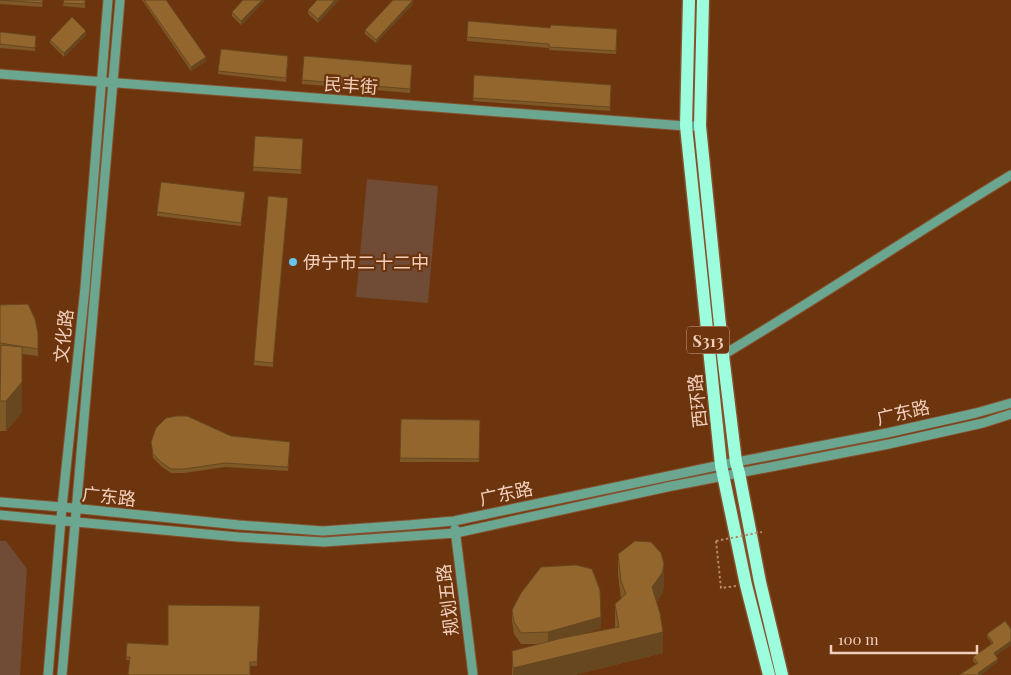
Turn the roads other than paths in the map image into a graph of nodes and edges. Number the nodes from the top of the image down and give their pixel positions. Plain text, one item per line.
1 (108, 0) edge
2 (120, 0) edge
3 (689, 0) edge
4 (703, 0) edge
5 (0, 74) edge
6 (101, 82) junction
7 (114, 83) junction
8 (686, 126) junction
9 (700, 126) junction
10 (1011, 175) edge
11 (723, 355) junction
12 (1011, 403) edge
13 (1011, 414) edge
14 (738, 467) junction
15 (722, 470) junction
16 (0, 502) edge
17 (62, 507) junction
18 (76, 509) junction
19 (0, 515) edge
20 (61, 520) junction
21 (75, 521) junction
22 (454, 521) junction
23 (456, 533) junction
24 (48, 675) edge
25 (62, 675) edge
26 (472, 675) edge
27 (769, 675) edge
28 (782, 675) edge

1 - 6 street, 文化路
2 - 7 street, 文化路
3 - 8 main road, 西环路 / S313
4 - 9 main road, 西环路 / S313
5 - 6 street, 民丰街
6 - 7 street, 民丰街
6 - 17 street, 文化路
7 - 8 street, 民丰街
7 - 18 street, 文化路
8 - 9 street, 民丰街
8 - 15 main road, 西环路 / S313
9 - 11 main road, 西环路 / S313
10 - 11 street
11 - 14 main road, 西环路 / S313
12 - 14 street, 广东路
13 - 14 street, 广东路
14 - 15 street, 广东路
14 - 28 main road, 西环路 / S313
15 - 22 street, 广东路
15 - 23 street, 广东路
15 - 27 main road, 西环路 / S313
16 - 17 street, 广东路
17 - 18 street, 广东路
17 - 20 street, 文化路
18 - 21 street, 文化路
18 - 22 street, 广东路
19 - 20 street, 广东路
20 - 21 street, 广东路
20 - 24 street, 文化路
21 - 23 street, 广东路
21 - 25 street, 文化路
22 - 23 street, 规划五路
23 - 26 street, 规划五路

